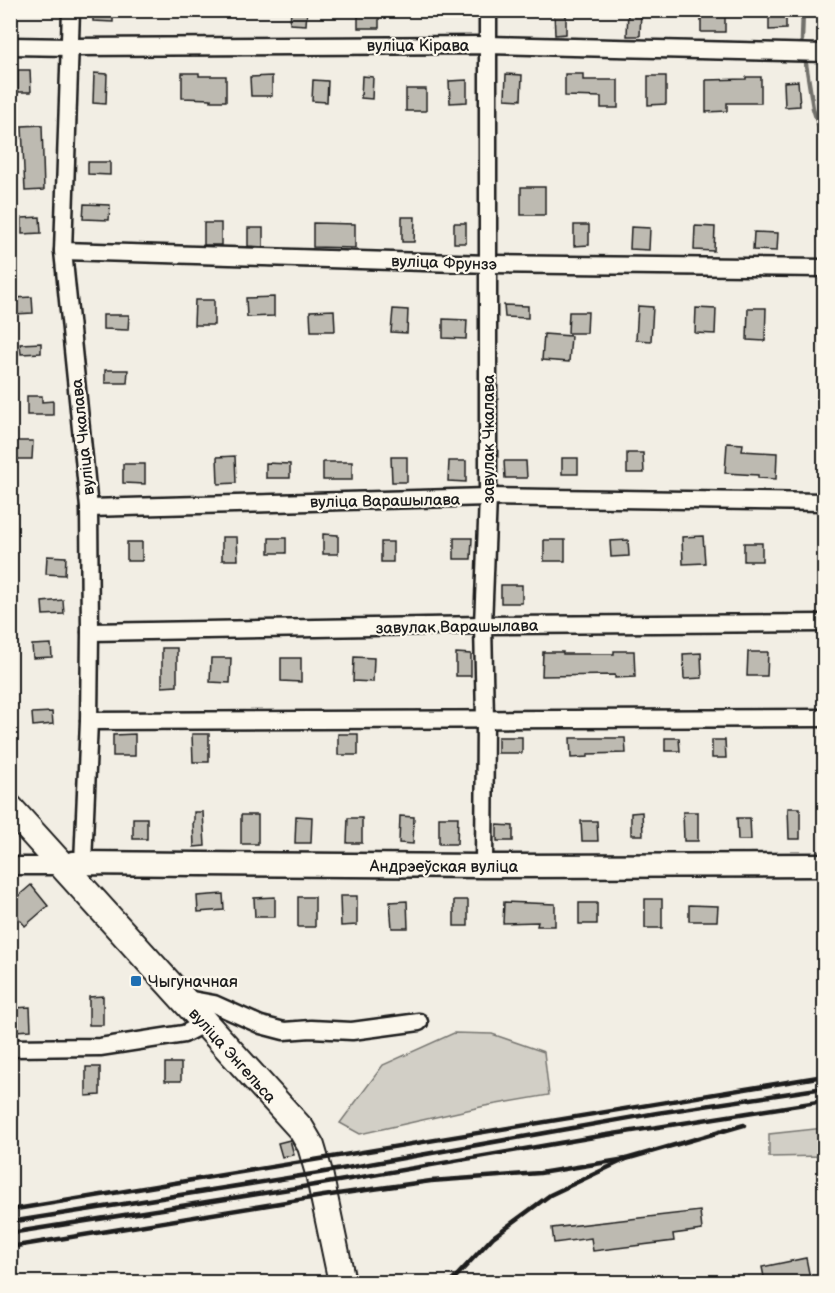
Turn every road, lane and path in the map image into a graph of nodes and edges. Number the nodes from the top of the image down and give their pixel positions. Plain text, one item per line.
1 (71, 10) edge
2 (488, 10) edge
3 (488, 45) junction
4 (10, 46) edge
5 (71, 47) junction
6 (825, 53) edge
7 (63, 251) junction
8 (489, 264) junction
9 (825, 268) edge
10 (488, 497) junction
11 (825, 502) edge
12 (89, 508) junction
13 (825, 624) edge
14 (483, 625) junction
15 (90, 632) junction
16 (825, 718) edge
17 (485, 719) junction
18 (88, 721) junction
19 (10, 808) edge
20 (73, 865) junction
21 (825, 865) edge
22 (10, 866) edge
23 (484, 866) junction
24 (186, 1003) junction
25 (419, 1022) dead end
26 (205, 1023) junction
27 (10, 1047) edge
28 (342, 1282) edge

1 - 5 street, вуліца Чкалава
2 - 3 street, завулак Чкалава
3 - 5 street, вуліца Кірава
3 - 6 street, вуліца Кірава
3 - 8 street, завулак Чкалава
4 - 5 street, вуліца Кірава
5 - 7 street, вуліца Чкалава
7 - 8 street, вуліца Фрунзэ
7 - 12 street, вуліца Чкалава
8 - 9 street, вуліца Фрунзэ
8 - 10 street, завулак Чкалава
10 - 11 street, вуліца Варашылава
10 - 12 street, вуліца Варашылава
10 - 14 street, завулак Чкалава
12 - 15 street, вуліца Чкалава
13 - 14 street, завулак Варашылава
14 - 15 street, завулак Варашылава
14 - 17 street, завулак Чкалава
15 - 18 street, вуліца Чкалава
16 - 17 street
17 - 18 street
17 - 23 street, завулак Чкалава
18 - 20 street, вуліца Чкалава
19 - 20 main road, вуліца Энгельса
20 - 22 street
20 - 23 main road, Андрэеўская вуліца
20 - 24 main road, вуліца Энгельса
21 - 23 main road, Андрэеўская вуліца
24 - 25 street
24 - 26 main road, вуліца Энгельса
26 - 27 street
26 - 28 main road, вуліца Энгельса

